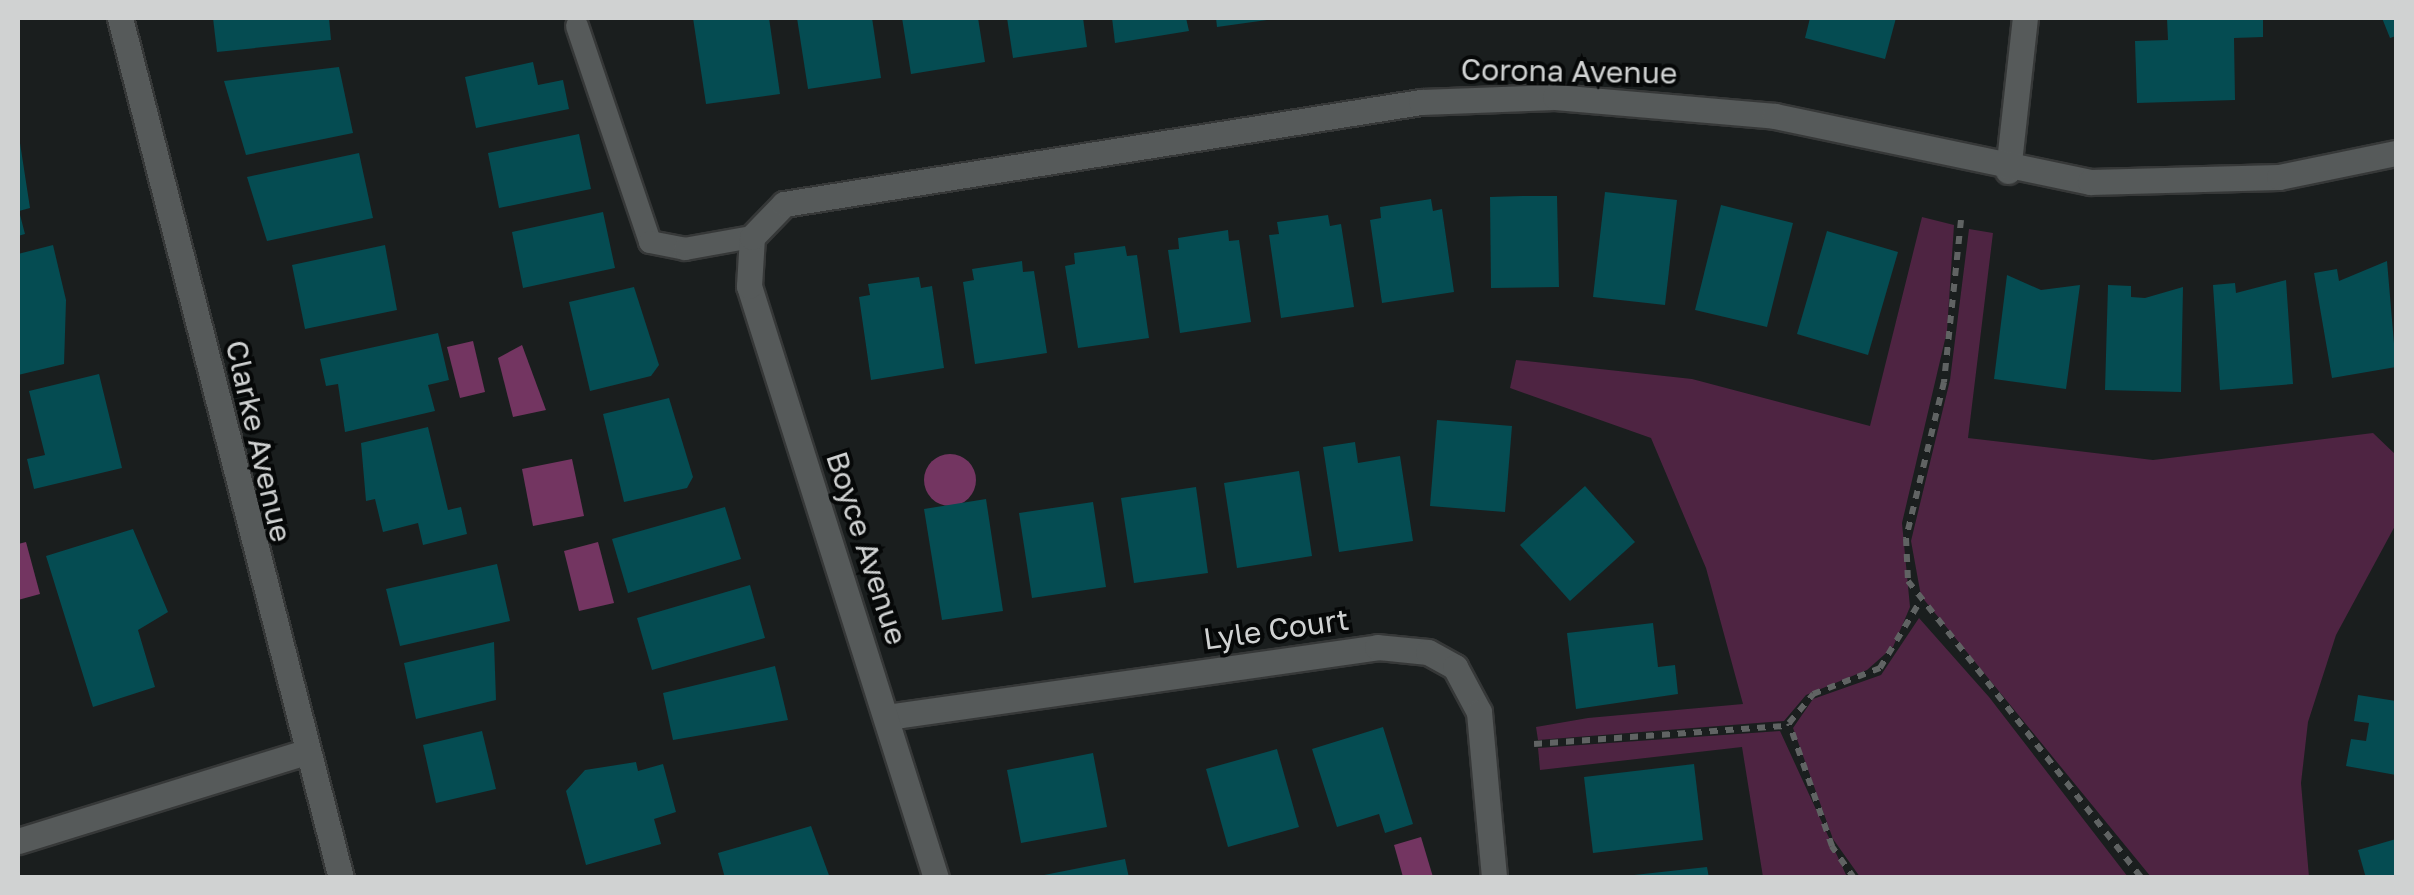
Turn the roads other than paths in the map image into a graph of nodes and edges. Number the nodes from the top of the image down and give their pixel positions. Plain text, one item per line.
1 (120, 18) edge
2 (2025, 18) edge
3 (578, 26) dead end
4 (2396, 153) edge
5 (2008, 170) junction
6 (752, 237) junction
7 (887, 717) junction
8 (302, 753) junction
9 (18, 841) edge
10 (341, 878) edge
11 (936, 878) edge
12 (1494, 878) edge

1 - 8 street, Clarke Avenue
2 - 5 street
3 - 6 lane
4 - 5 street, Corona Avenue
5 - 6 street, Corona Avenue
6 - 7 street, Boyce Avenue
7 - 11 street, Boyce Avenue
7 - 12 street, Lyle Court
8 - 9 street
8 - 10 street, Clarke Avenue

